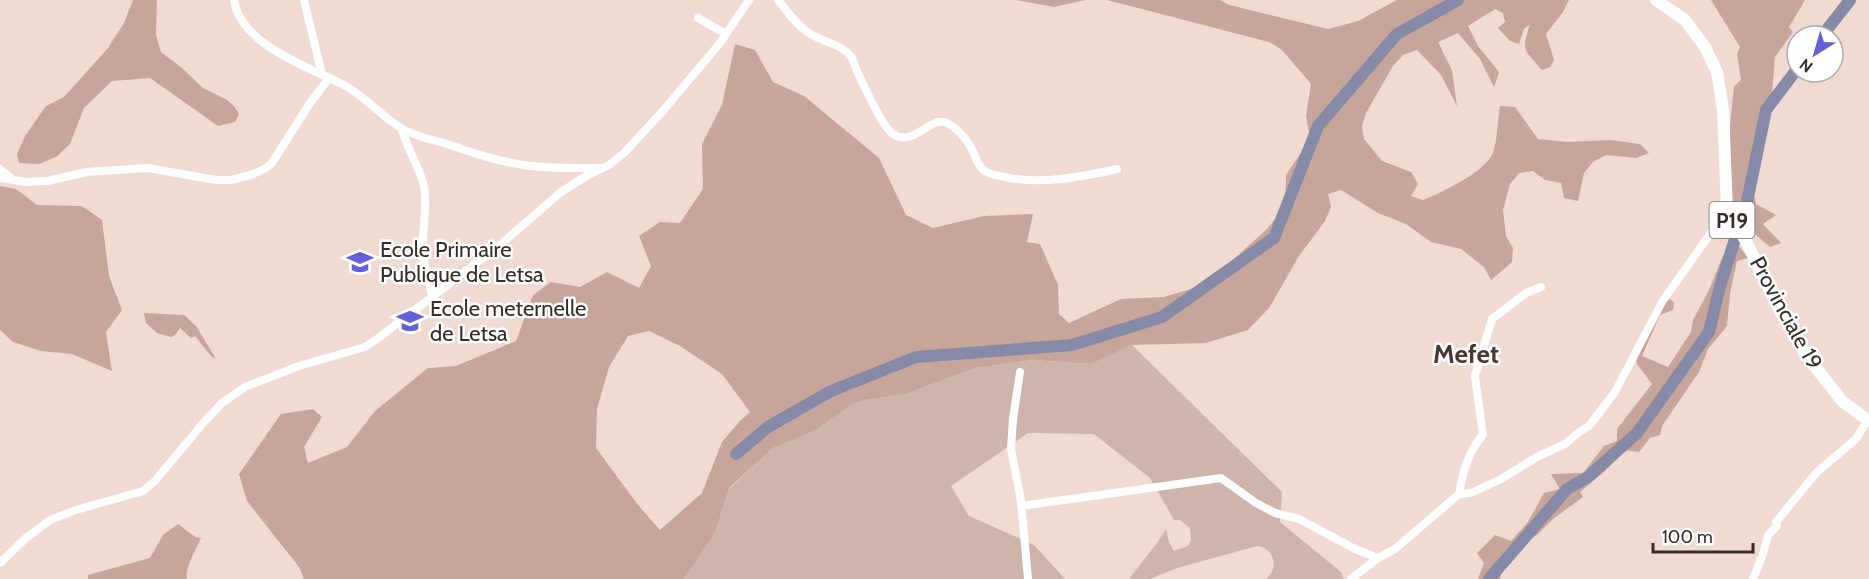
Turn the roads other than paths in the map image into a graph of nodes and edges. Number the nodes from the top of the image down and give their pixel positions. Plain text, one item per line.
1 (234, 0) edge
2 (304, 0) edge
3 (749, 0) edge
4 (778, 0) edge
5 (1656, 0) edge
6 (698, 18) dead end
7 (726, 34) junction
8 (325, 76) junction
9 (402, 129) junction
10 (602, 168) junction
11 (0, 169) edge
12 (1117, 169) dead end
13 (0, 178) edge
14 (12, 179) junction
15 (1727, 210) junction
16 (1541, 287) dead end
17 (433, 297) junction
18 (1020, 372) dead end
19 (1868, 421) edge
20 (1459, 494) junction
21 (1021, 506) junction
22 (1378, 558) junction
23 (0, 563) edge
24 (1028, 579) edge
25 (1351, 579) edge
26 (1753, 579) edge

1 - 8 street
2 - 8 street
3 - 7 street
4 - 12 street
5 - 15 main road, Provinciale 19 / P19
6 - 7 street
7 - 10 street
8 - 9 street
8 - 14 street
9 - 10 street
9 - 17 street
10 - 17 street
11 - 14 street
13 - 14 street
15 - 19 main road, Provinciale 19 / P19
15 - 20 street
16 - 20 street
17 - 23 street
18 - 21 street
19 - 26 street
20 - 22 street
21 - 22 street
21 - 24 street
22 - 25 street

